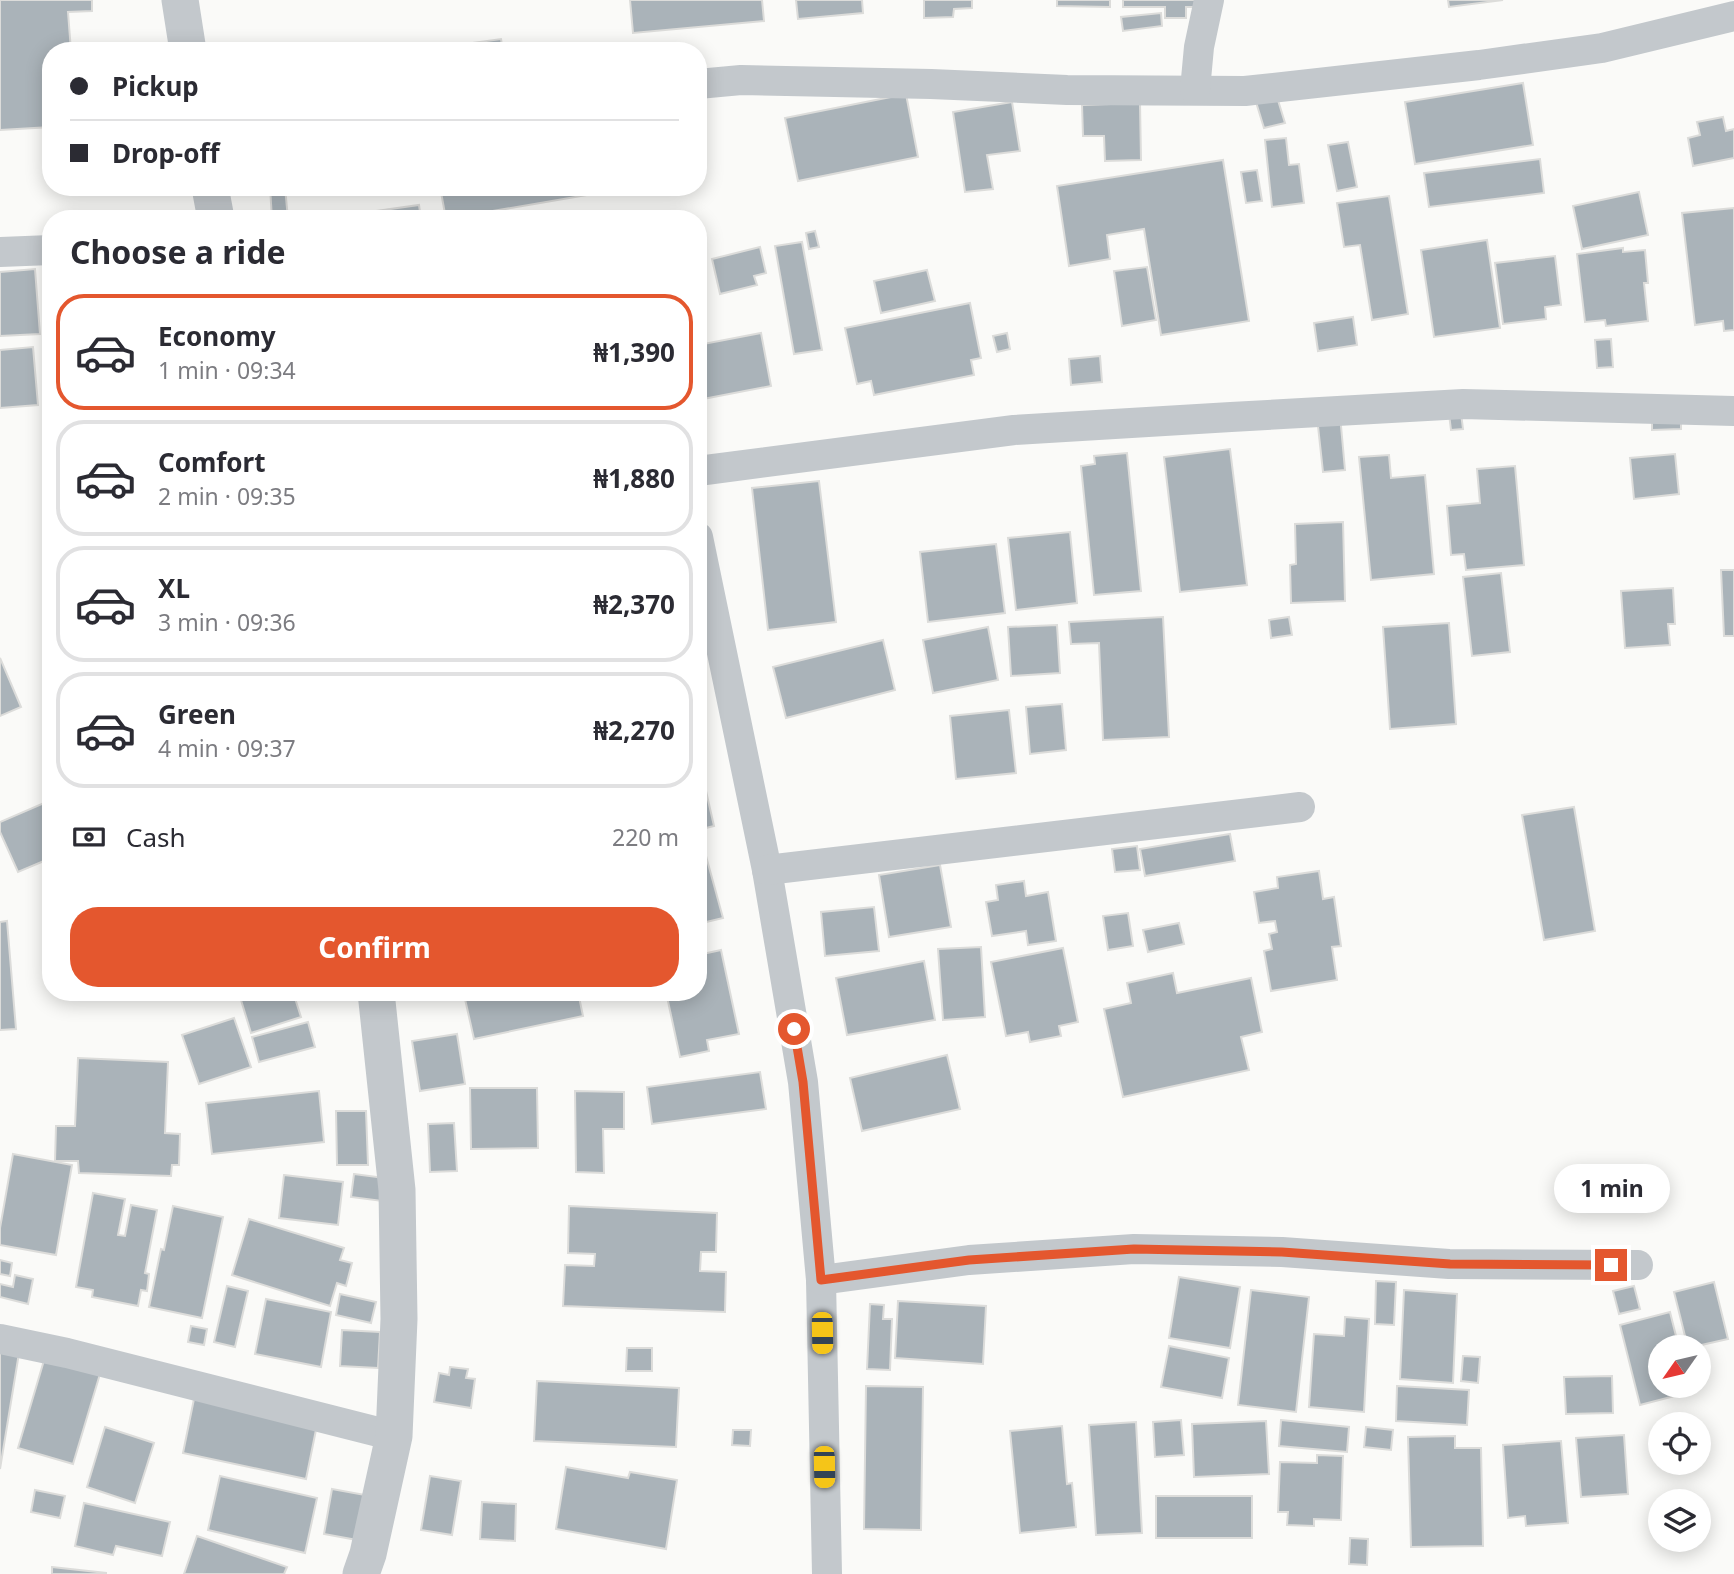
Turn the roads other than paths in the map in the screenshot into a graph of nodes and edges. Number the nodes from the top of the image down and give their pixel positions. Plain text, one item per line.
1 (180, 0) edge
2 (1209, 0) edge
3 (1734, 16) edge
4 (187, 42) edge
5 (707, 83) edge
6 (1195, 90) junction
7 (42, 250) edge
8 (0, 252) edge
9 (1734, 411) edge
10 (707, 470) edge
11 (707, 580) edge
12 (1300, 807) dead end
13 (767, 870) junction
14 (377, 1001) edge
15 (1638, 1265) dead end
16 (821, 1280) junction
17 (0, 1339) edge
18 (394, 1436) junction
19 (361, 1574) edge
20 (827, 1574) edge

1 - 4 street
2 - 6 street
3 - 6 street
5 - 6 street
7 - 8 street
9 - 10 street
11 - 13 street
12 - 13 street
13 - 16 street
14 - 18 street
15 - 16 street
16 - 20 street
17 - 18 street
18 - 19 street

